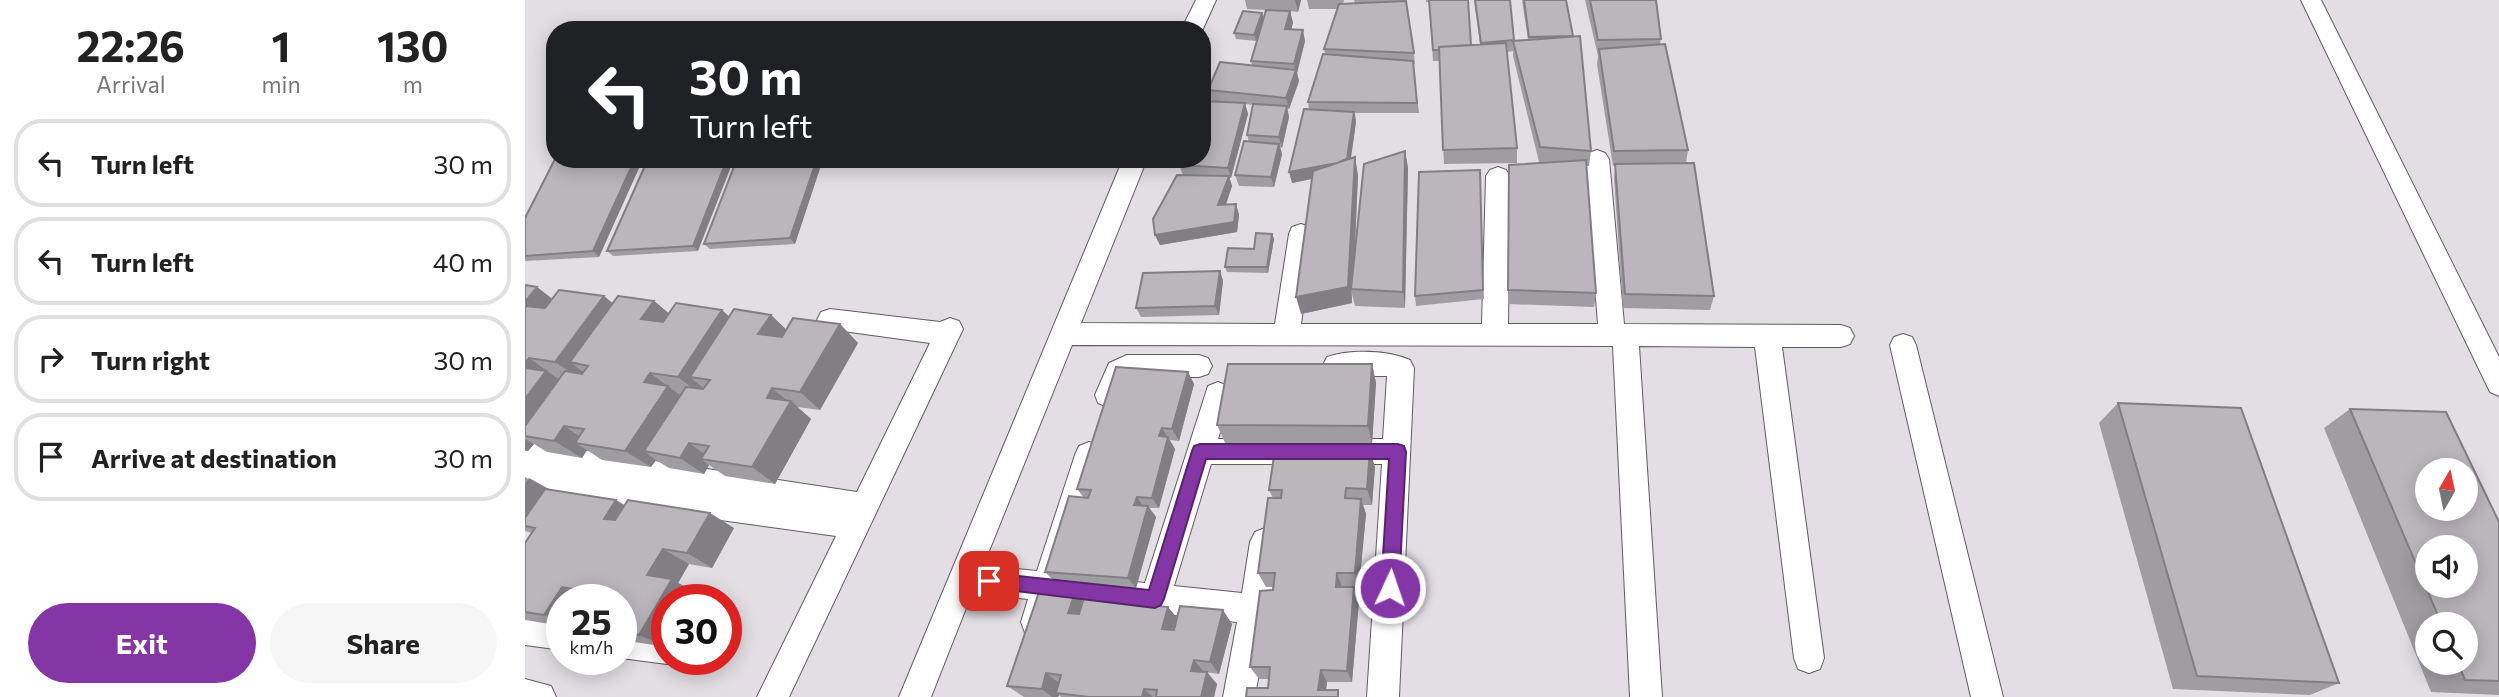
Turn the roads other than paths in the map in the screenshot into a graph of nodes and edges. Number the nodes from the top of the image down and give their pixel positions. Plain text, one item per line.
1 (1206, 0) edge
2 (2311, 0) edge
3 (1196, 21) edge
4 (1597, 159) dead end
5 (1131, 168) edge
6 (1498, 176) dead end
7 (1301, 234) edge
8 (830, 320) edge
9 (1063, 334) junction
10 (1286, 335) junction
11 (1495, 335) junction
12 (1618, 335) junction
13 (1767, 335) junction
14 (1841, 336) dead end
15 (1903, 345) dead end
16 (1312, 365) edge
17 (1199, 366) dead end
18 (2499, 384) edge
19 (1218, 394) dead end
20 (1200, 451) junction
21 (1398, 452) junction
22 (536, 456) edge
23 (860, 515) junction
24 (1269, 517) edge
25 (964, 578) junction
26 (1047, 588) junction
27 (1155, 599) junction
28 (1255, 610) junction
29 (525, 630) edge
30 (546, 633) edge
31 (1026, 653) edge
32 (1809, 658) dead end
33 (525, 695) edge
34 (540, 697) edge
35 (773, 697) edge
36 (915, 697) edge
37 (1239, 697) edge
38 (1383, 697) edge
39 (1647, 697) edge
40 (1987, 697) edge

1 - 3 street
2 - 18 street
4 - 12 street
5 - 9 street
6 - 11 street
7 - 10 street
8 - 23 street
9 - 10 street
9 - 25 street
10 - 11 street
11 - 12 street
12 - 13 street
12 - 39 street
13 - 14 street
13 - 32 street
15 - 40 street
16 - 21 street
17 - 26 street
19 - 20 street
20 - 21 street
20 - 27 street
21 - 38 street
22 - 23 street
22 - 23 street
23 - 35 street
24 - 28 street
25 - 26 street
25 - 36 street
26 - 27 street
26 - 31 street
27 - 28 street
28 - 37 street
29 - 30 street
33 - 34 street

